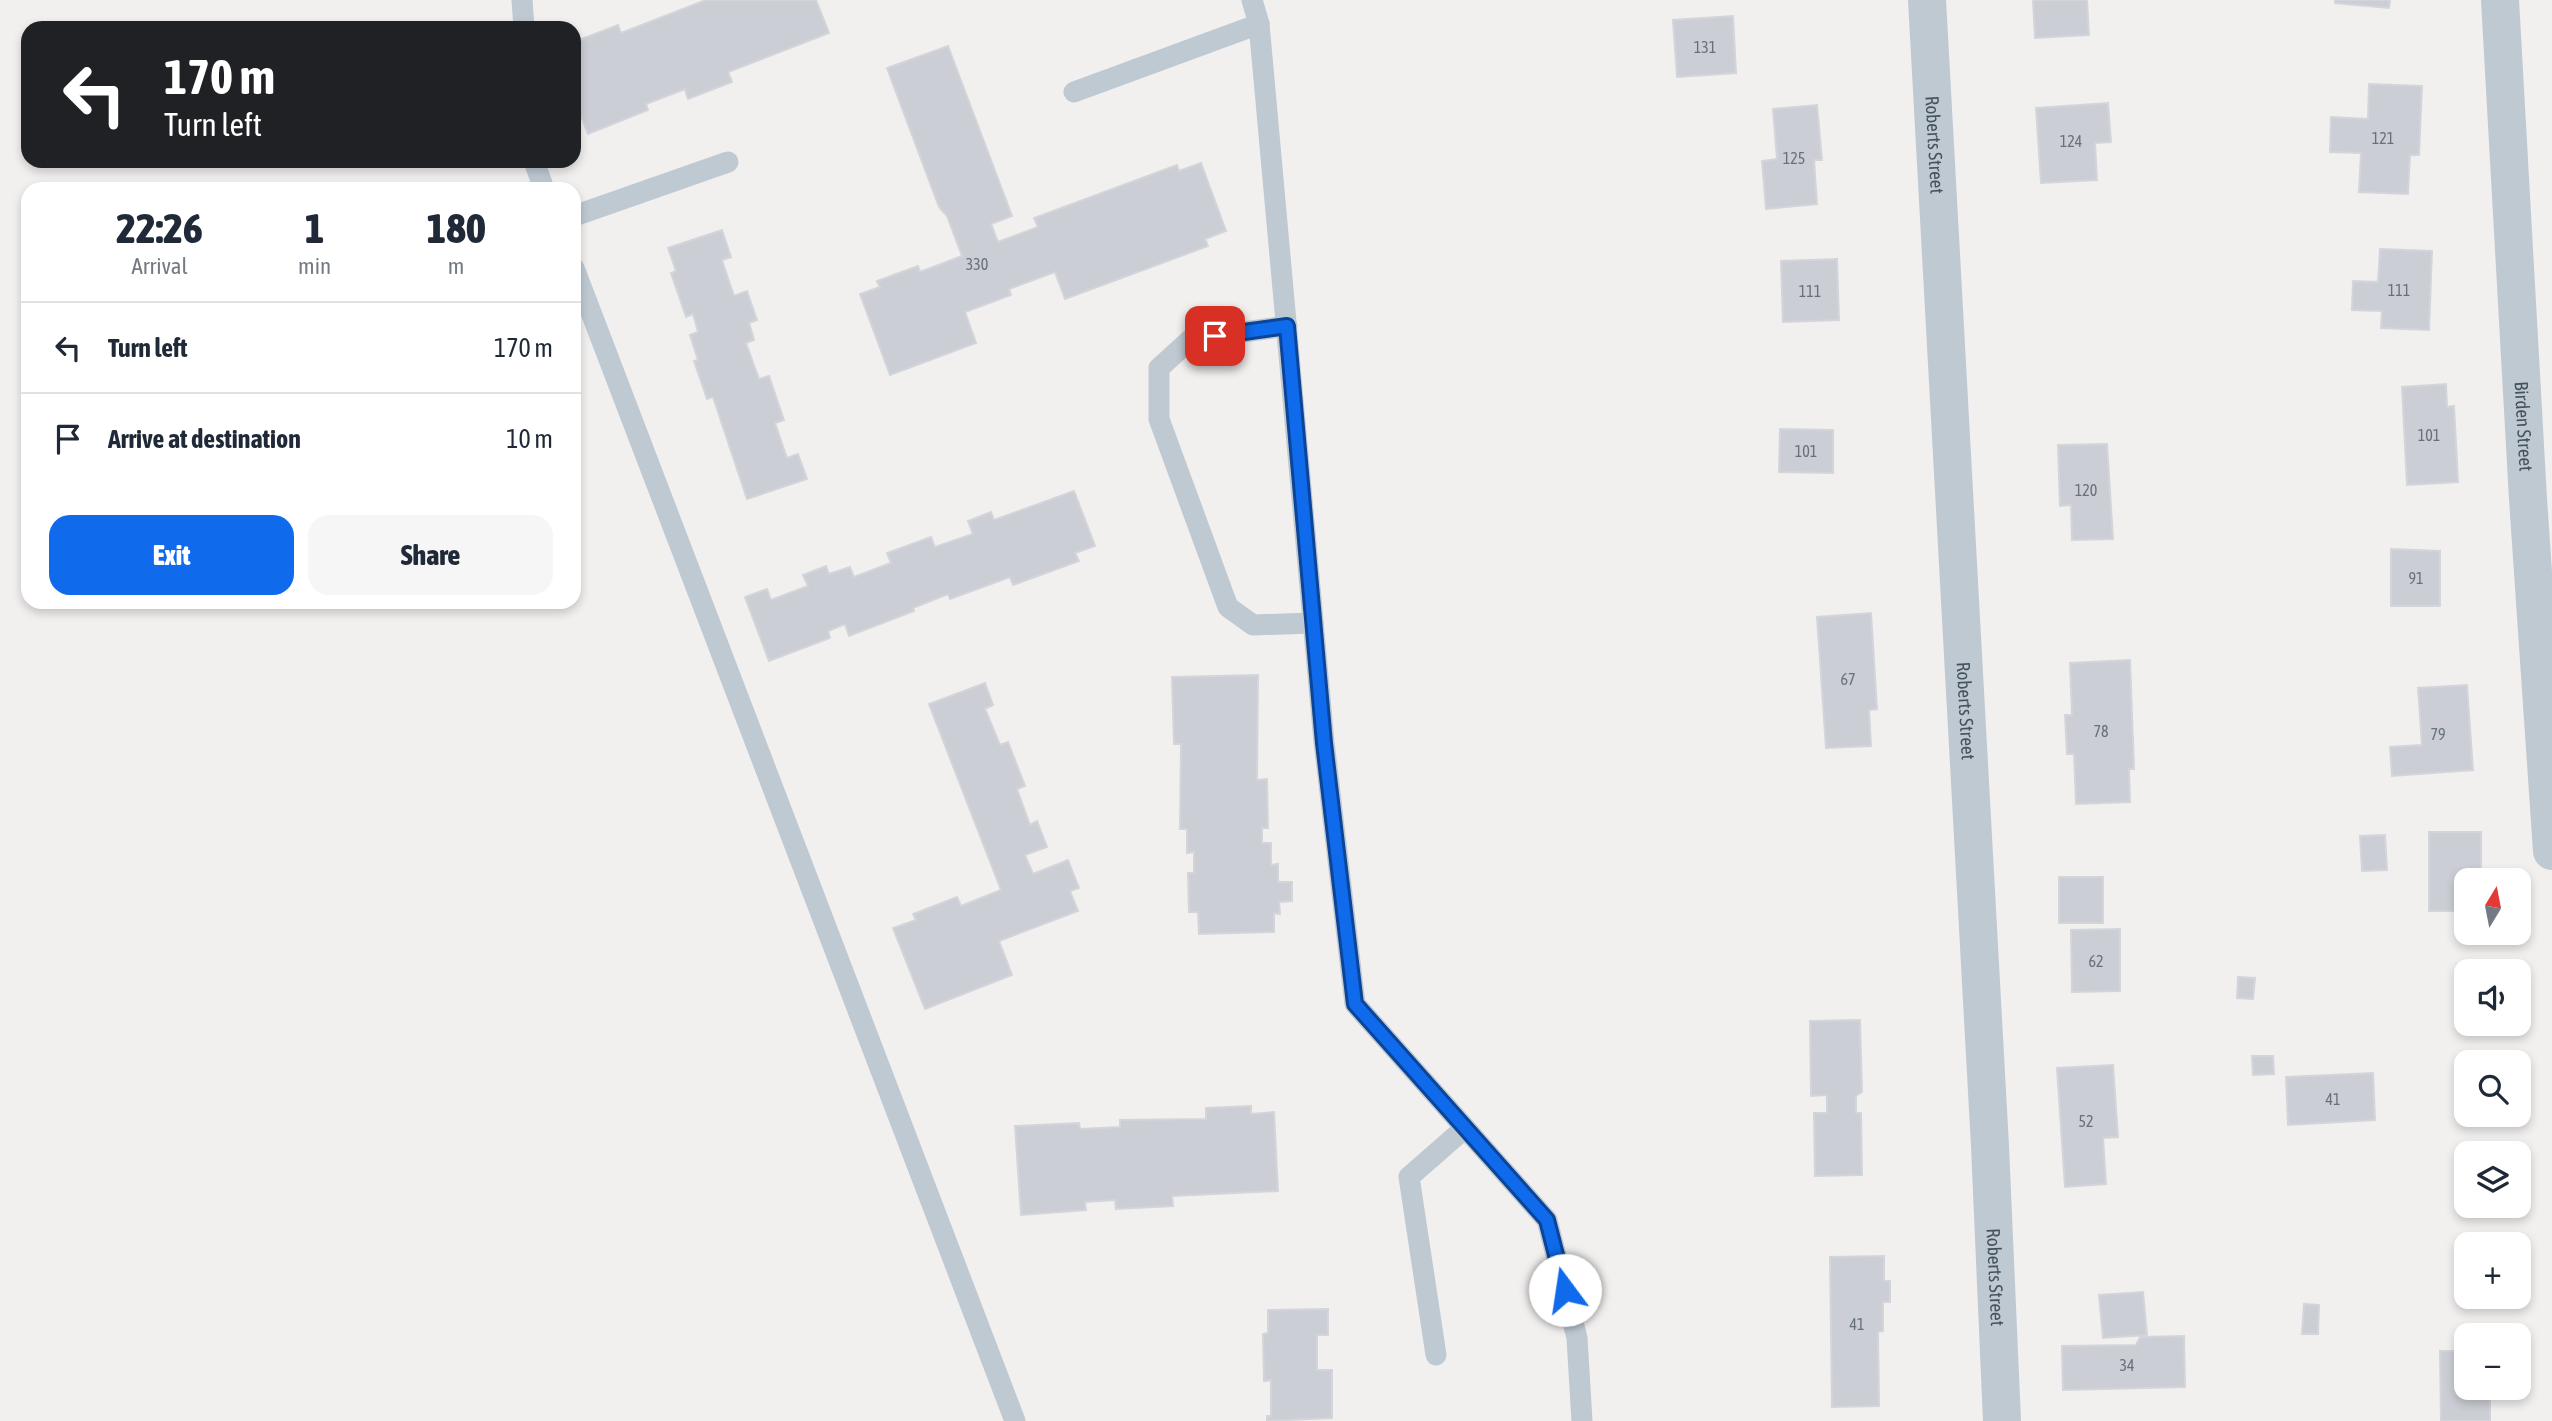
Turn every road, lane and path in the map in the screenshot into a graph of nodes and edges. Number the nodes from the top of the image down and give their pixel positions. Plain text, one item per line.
1 (522, 0) edge
2 (1252, 0) edge
3 (1927, 0) edge
4 (2500, 0) edge
5 (524, 21) edge
6 (1259, 24) junction
7 (1074, 92) dead end
8 (728, 162) dead end
9 (581, 214) edge
10 (581, 286) edge
11 (1287, 326) junction
12 (1313, 623) junction
13 (2552, 851) edge
14 (1465, 1128) junction
15 (1436, 1355) dead end
16 (1015, 1421) edge
17 (1582, 1421) edge
18 (2002, 1421) edge

1 - 5 lane
2 - 6 lane
3 - 18 street, Roberts Street
4 - 13 street, Birden Street
6 - 7 lane
6 - 11 lane
8 - 9 lane
10 - 16 lane
11 - 12 lane
11 - 12 lane
12 - 14 lane
14 - 15 lane
14 - 17 lane

